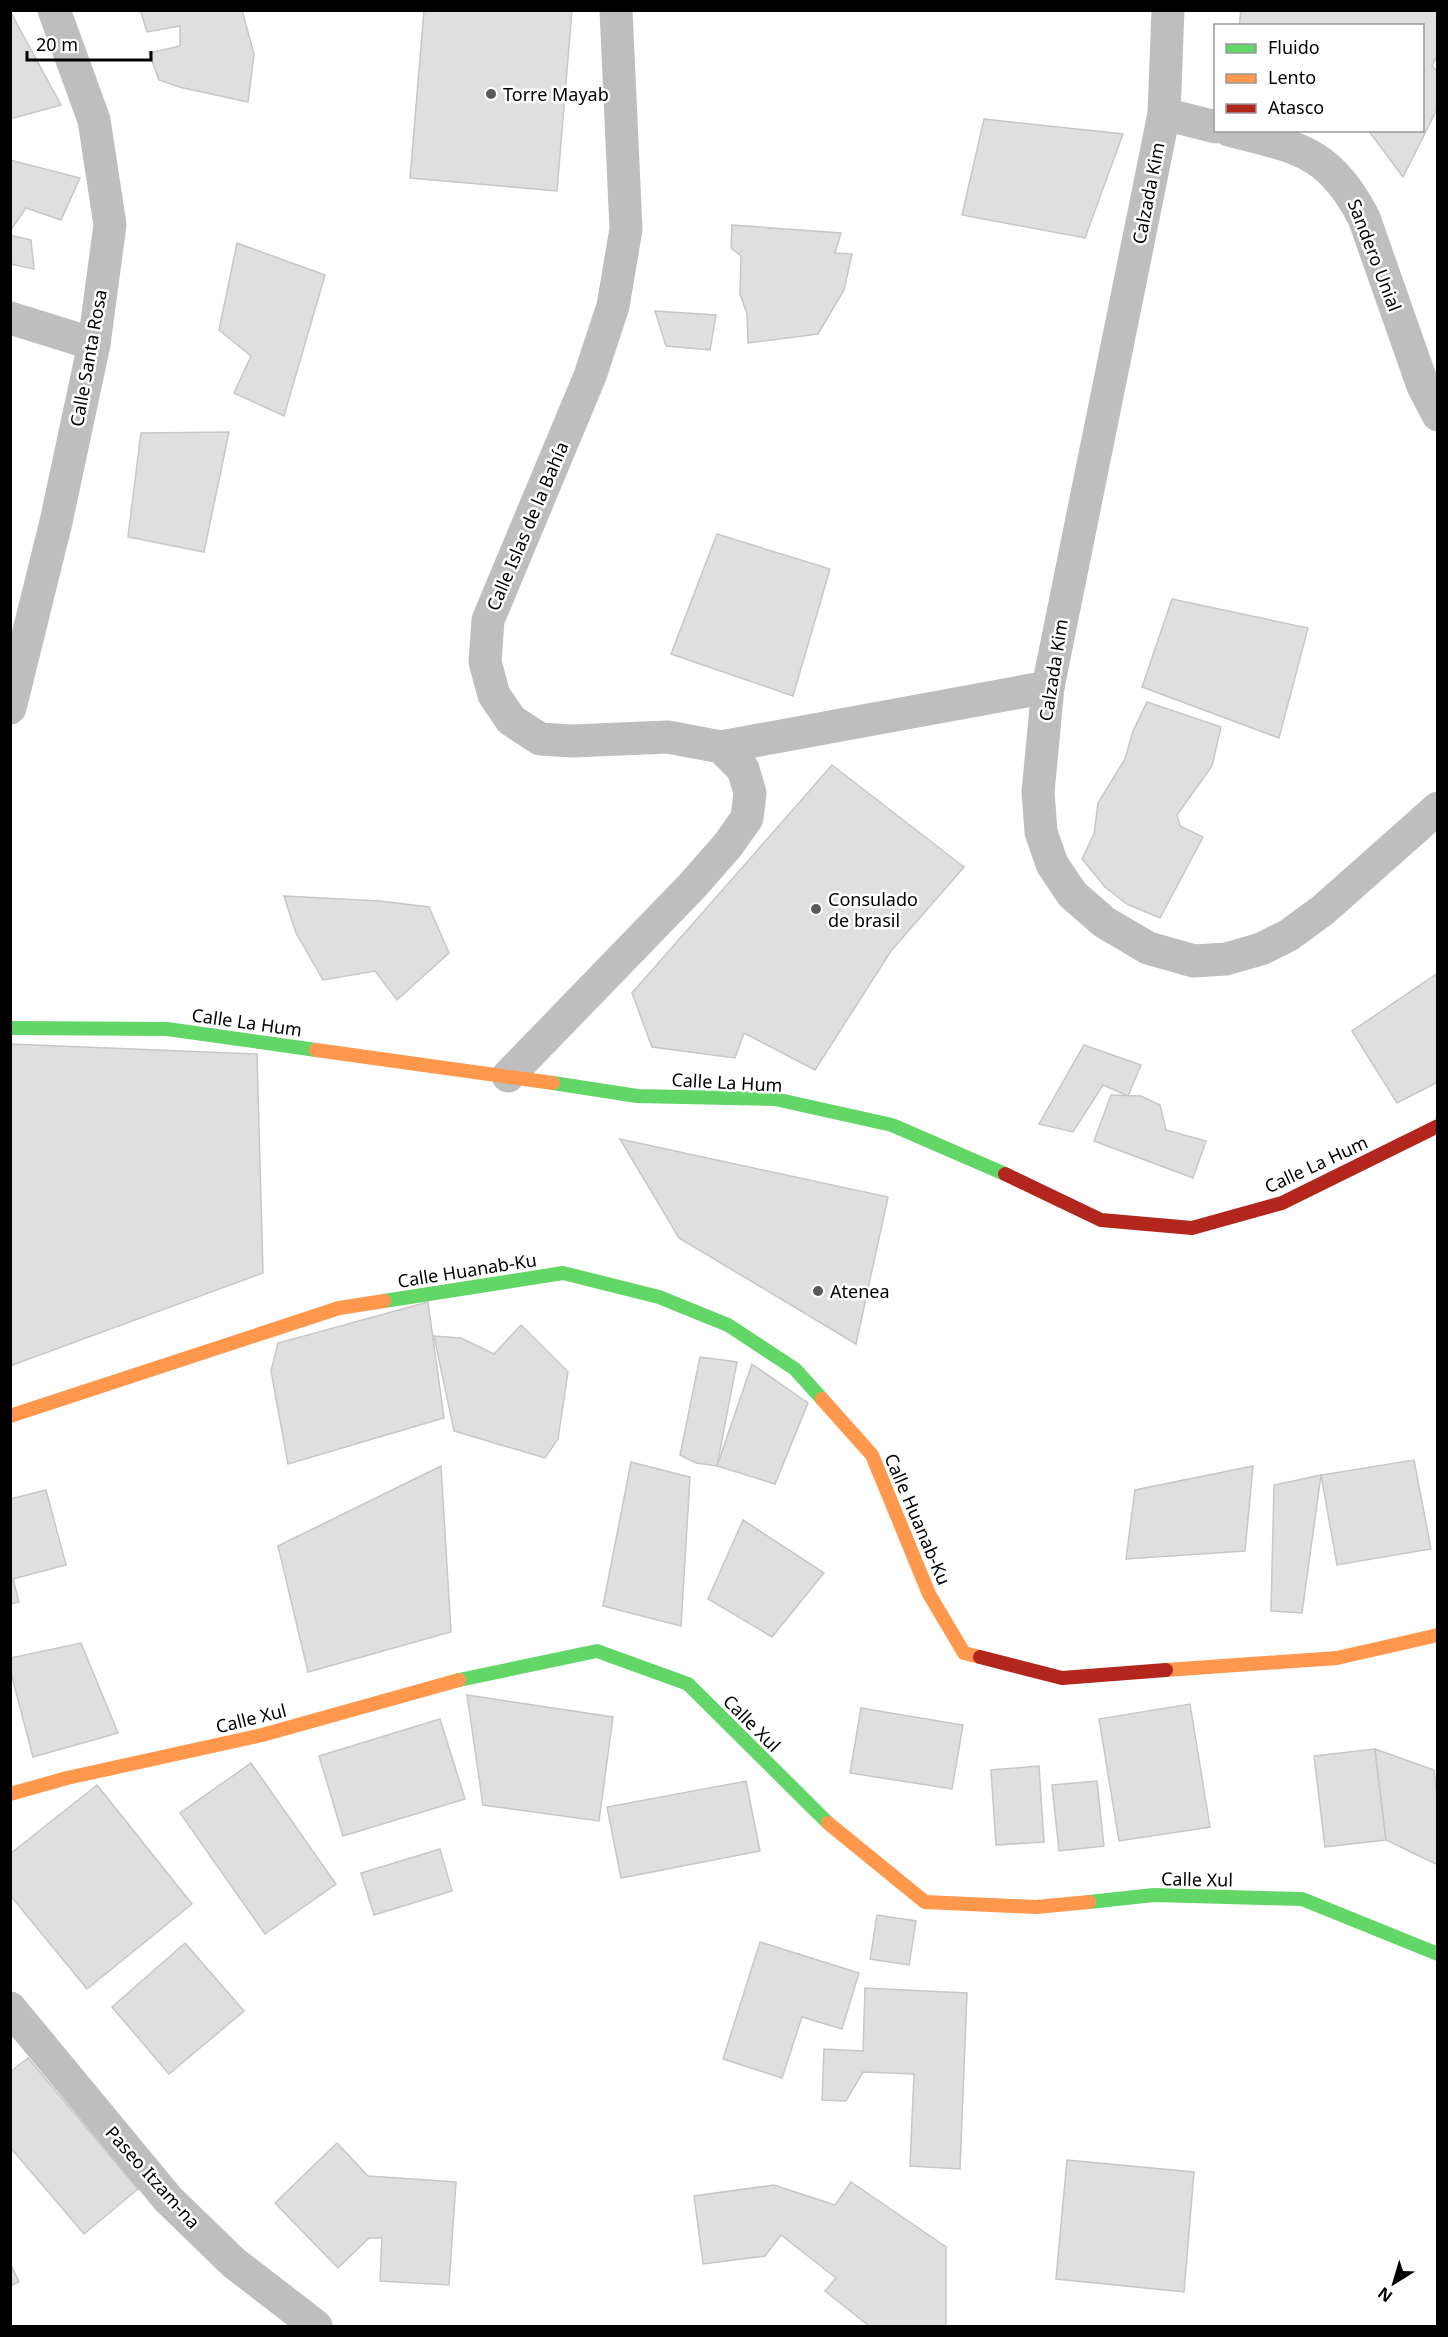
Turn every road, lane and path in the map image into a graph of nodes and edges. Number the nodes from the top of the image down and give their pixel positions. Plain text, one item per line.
1 (54, 10) edge
2 (616, 10) edge
3 (1168, 10) edge
4 (1164, 114) junction
5 (1214, 127) edge
6 (1236, 132) edge
7 (10, 318) edge
8 (94, 344) junction
9 (1437, 415) edge
10 (1048, 687) junction
11 (10, 708) edge
12 (721, 747) junction
13 (1437, 808) edge
14 (10, 1028) edge
15 (508, 1076) junction
16 (1437, 1126) edge
17 (10, 1416) edge
18 (1437, 1635) edge
19 (10, 1794) edge
20 (1437, 1954) edge
21 (15, 2022) edge
22 (316, 2326) edge

1 - 8 street, Calle Santa Rosa
2 - 12 street, Calle Islas de la Bahía
3 - 4 street, Calzada Kim
4 - 5 street
4 - 10 street, Calzada Kim
6 - 9 street, Sandero Unial
7 - 8 street
8 - 11 street, Calle Santa Rosa
10 - 12 street
10 - 13 street, Calzada Kim
12 - 15 street
14 - 15 street, Calle La Hum
15 - 16 street, Calle La Hum
17 - 18 street, Calle Huanab-Ku
19 - 20 street, Calle Xul
21 - 22 street, Paseo Itzam-na

